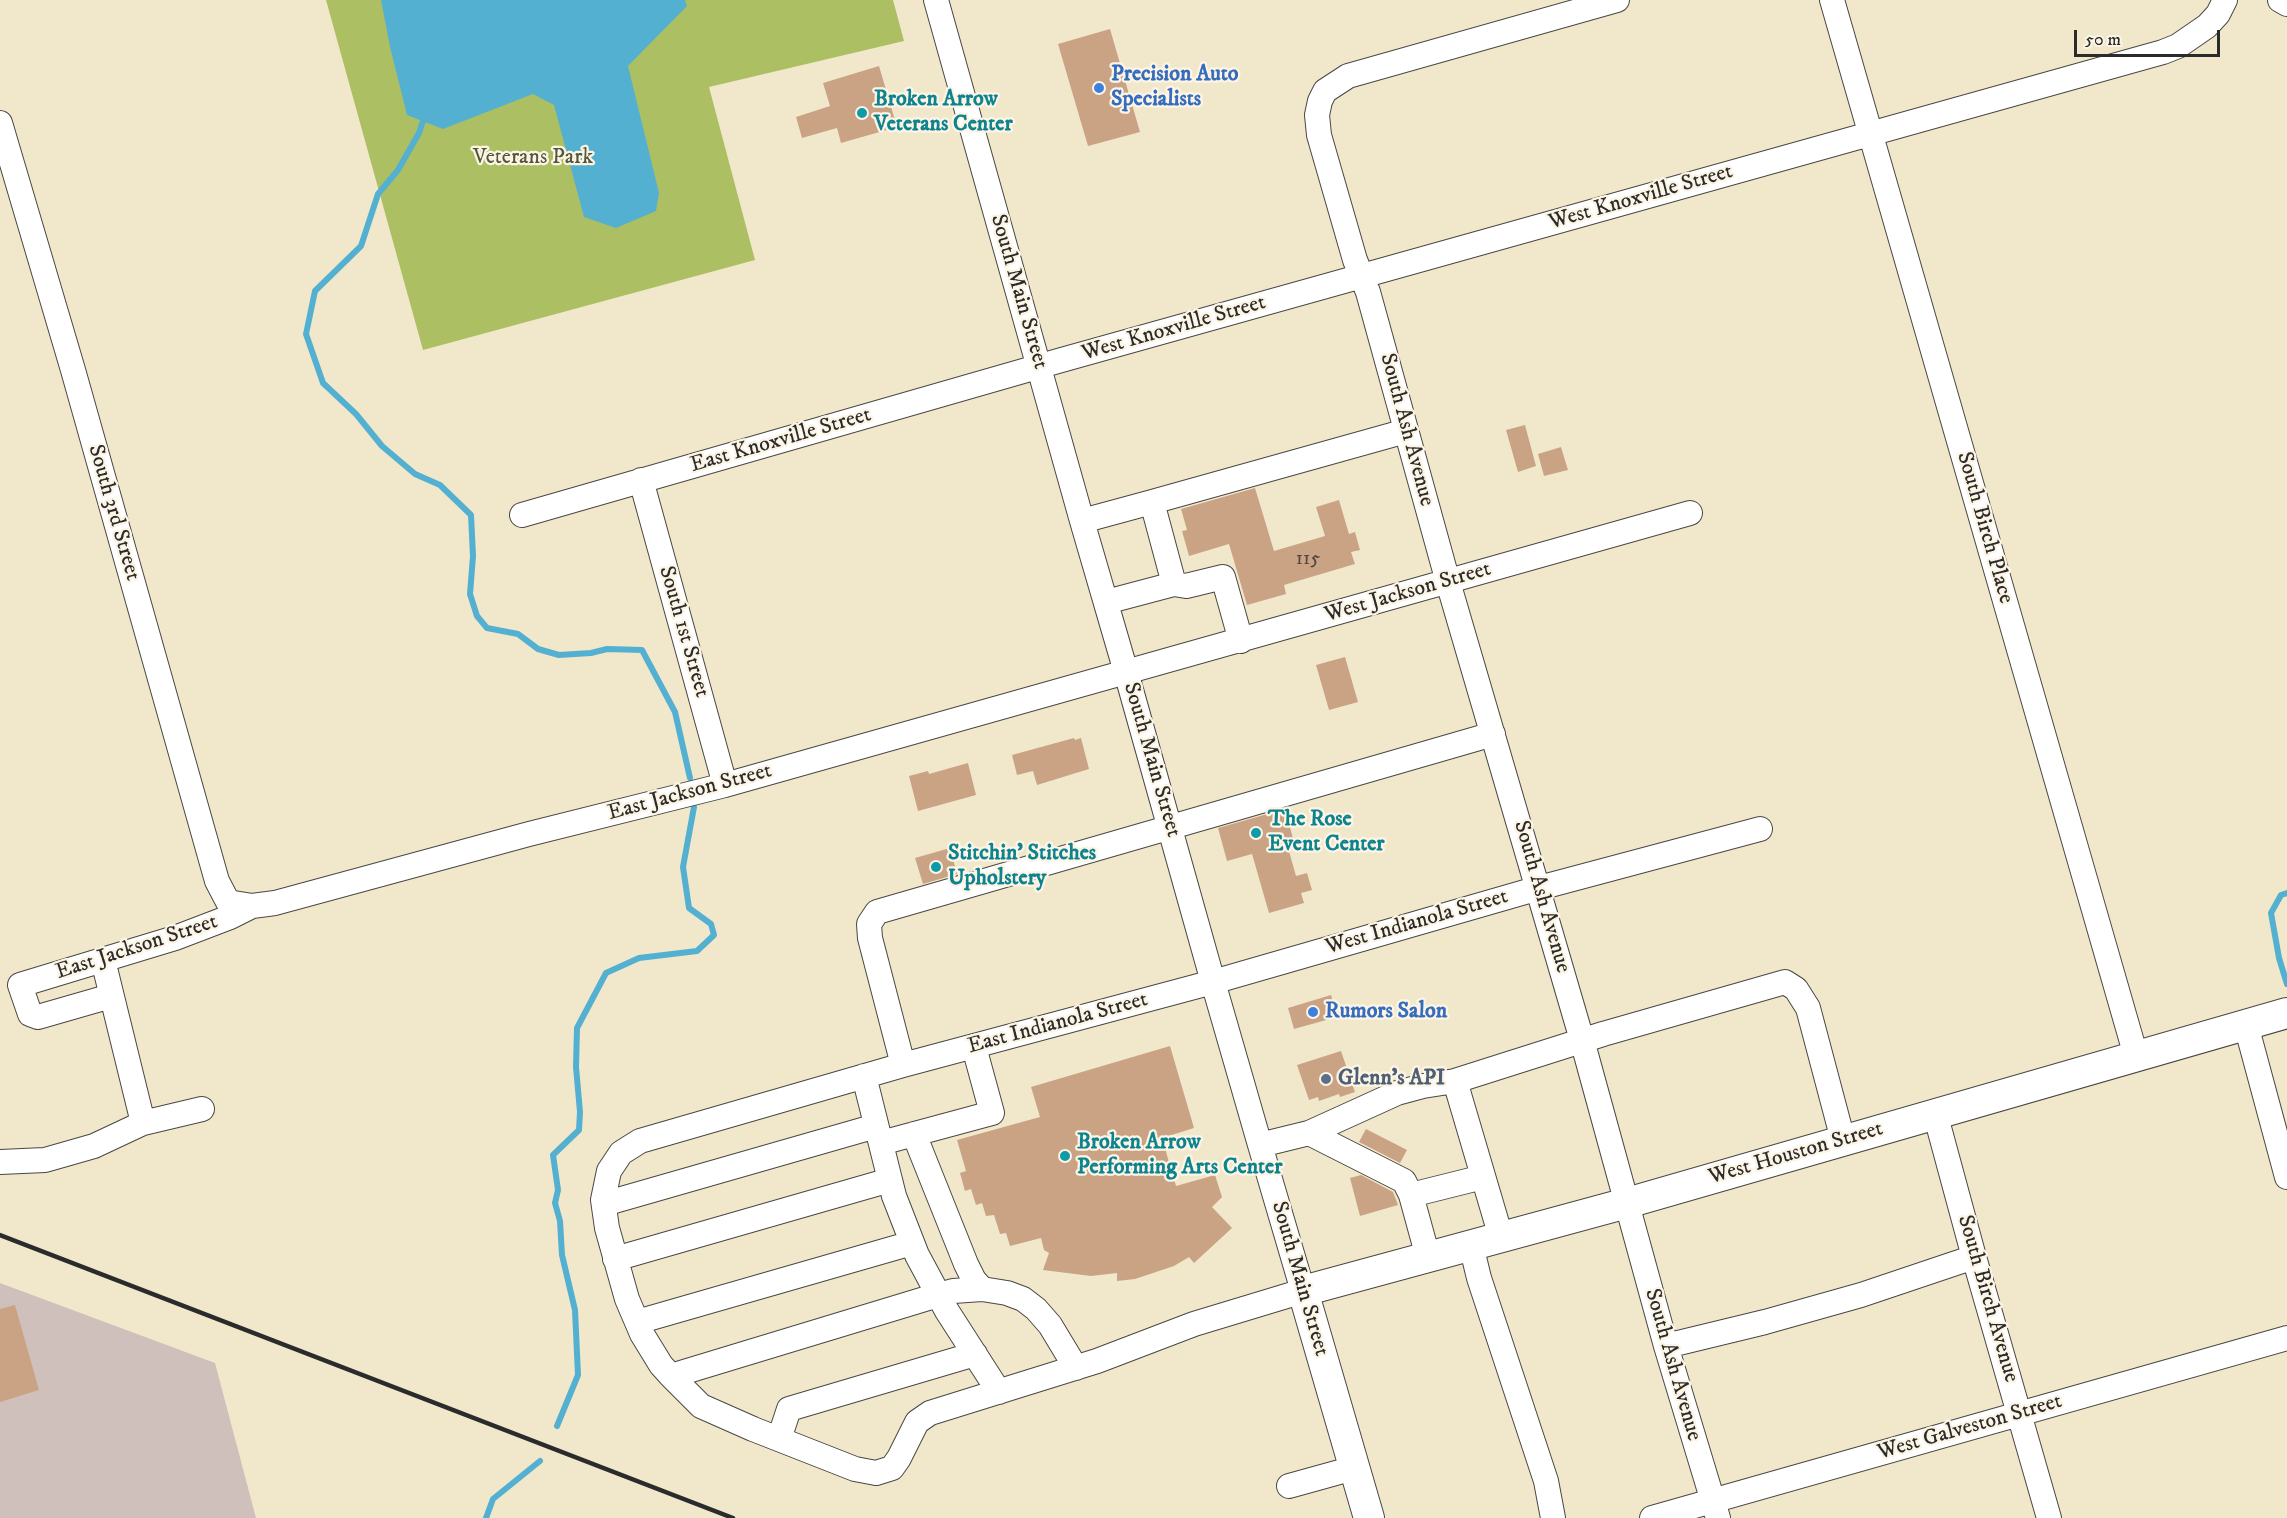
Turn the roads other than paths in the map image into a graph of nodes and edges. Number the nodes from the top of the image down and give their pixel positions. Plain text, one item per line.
1 (936, 0) edge
2 (1617, 0) edge
3 (1832, 0) edge
4 (2225, 0) edge
5 (2280, 0) edge
6 (2287, 4) edge
7 (0, 123) edge
8 (1870, 133) junction
9 (1362, 277) junction
10 (1040, 367) junction
11 (1406, 431) junction
12 (640, 480) junction
13 (1152, 502) junction
14 (1690, 513) dead end
15 (522, 515) dead end
16 (1082, 520) junction
17 (1448, 582) junction
18 (1174, 584) junction
19 (1106, 602) junction
20 (1241, 640) junction
21 (1126, 672) junction
22 (1493, 734) junction
23 (725, 784) junction
24 (1170, 826) junction
25 (1760, 829) dead end
26 (1539, 888) junction
27 (240, 904) junction
28 (103, 960) junction
29 (1214, 982) junction
30 (111, 996) junction
31 (2287, 1013) edge
32 (2246, 1025) junction
33 (1582, 1040) junction
34 (974, 1047) junction
35 (2136, 1056) junction
36 (903, 1065) junction
37 (864, 1077) junction
38 (1455, 1081) junction
39 (202, 1108) dead end
40 (1935, 1113) junction
41 (142, 1123) junction
42 (1310, 1133) junction
43 (879, 1134) junction
44 (914, 1134) junction
45 (1843, 1140) junction
46 (1260, 1145) junction
47 (0, 1162) edge
48 (1484, 1177) junction
49 (2287, 1177) edge
50 (890, 1180) junction
51 (1411, 1196) junction
52 (1627, 1203) junction
53 (604, 1204) junction
54 (1501, 1237) junction
55 (912, 1243) junction
56 (1471, 1245) junction
57 (1428, 1257) junction
58 (1974, 1257) junction
59 (615, 1258) junction
60 (982, 1289) junction
61 (1303, 1291) junction
62 (938, 1295) junction
63 (637, 1322) junction
64 (2287, 1338) edge
65 (1666, 1346) junction
66 (975, 1354) junction
67 (1076, 1368) junction
68 (671, 1376) junction
69 (999, 1392) junction
70 (2020, 1414) junction
71 (778, 1439) junction
72 (1354, 1468) junction
73 (1289, 1486) dead end
74 (1715, 1509) edge
75 (1369, 1518) edge
76 (1553, 1518) edge
77 (1652, 1518) edge
78 (2049, 1518) edge

1 - 10 street, South Main Street
2 - 9 street, South Ash Avenue
3 - 8 street, South Birch Place
4 - 8 street, West Knoxville Street
5 - 6 street
7 - 27 street, South 3rd Street
8 - 9 street, West Knoxville Street
8 - 35 street, South Birch Place
9 - 10 street, West Knoxville Street
9 - 11 street, South Ash Avenue
10 - 12 street, East Knoxville Street
10 - 16 street, South Main Street
11 - 13 street
11 - 17 street, South Ash Avenue
12 - 15 street, East Knoxville Street
12 - 23 street, South 1st Street
13 - 16 street
13 - 18 street
14 - 17 street, West Jackson Street
16 - 19 street, South Main Street
17 - 20 street, West Jackson Street
17 - 22 street, South Ash Avenue
18 - 19 street
18 - 20 street
19 - 21 street, South Main Street
20 - 21 street, West Jackson Street
21 - 23 street, East Jackson Street
21 - 24 street, South Main Street
22 - 24 street
22 - 26 street, South Ash Avenue
23 - 27 street, East Jackson Street
24 - 29 street, South Main Street
24 - 36 street
25 - 26 street, West Indianola Street
26 - 29 street, West Indianola Street
26 - 33 street, South Ash Avenue
27 - 28 street, East Jackson Street
28 - 30 street
28 - 30 street, East Jackson Street
29 - 34 street, East Indianola Street
29 - 46 street, South Main Street
30 - 41 street
31 - 32 main road, West Houston Street
32 - 35 main road, West Houston Street
32 - 49 street
33 - 38 street
33 - 45 street
33 - 52 street, South Ash Avenue
34 - 36 street, East Indianola Street
34 - 44 street
35 - 40 main road, West Houston Street
36 - 37 street, East Indianola Street
37 - 43 street
37 - 53 street, East Indianola Street
38 - 42 street
38 - 48 street
39 - 41 street
40 - 45 main road, West Houston Street
40 - 58 street, South Birch Avenue
41 - 47 street
42 - 46 street
42 - 51 street
43 - 44 street
43 - 50 street
43 - 53 street
44 - 60 street
45 - 52 main road, West Houston Street
46 - 61 street, South Main Street
48 - 51 street
48 - 54 street
50 - 55 street
50 - 59 street
51 - 57 street
52 - 54 main road, West Houston Street
52 - 65 street, South Ash Avenue
53 - 59 street, East Indianola Street
54 - 56 main road, West Houston Street
55 - 62 street
55 - 63 street
56 - 57 main road, West Houston Street
56 - 76 street
57 - 61 main road, West Houston Street
58 - 65 street
58 - 70 street, South Birch Avenue
59 - 63 street, East Indianola Street
60 - 62 street
60 - 67 street
61 - 67 street, East Indianola Street
61 - 72 main road, South Main Street
62 - 66 street
62 - 68 street
63 - 68 street, East Indianola Street
64 - 70 street, West Galveston Street
65 - 74 street, South Ash Avenue
66 - 69 street
66 - 71 street
67 - 69 street, East Indianola Street
68 - 71 street, East Indianola Street
69 - 71 street, East Indianola Street
70 - 74 street, West Galveston Street
70 - 78 street, South Birch Avenue
72 - 73 street
72 - 75 main road, South Main Street
74 - 77 street, West Galveston Street

